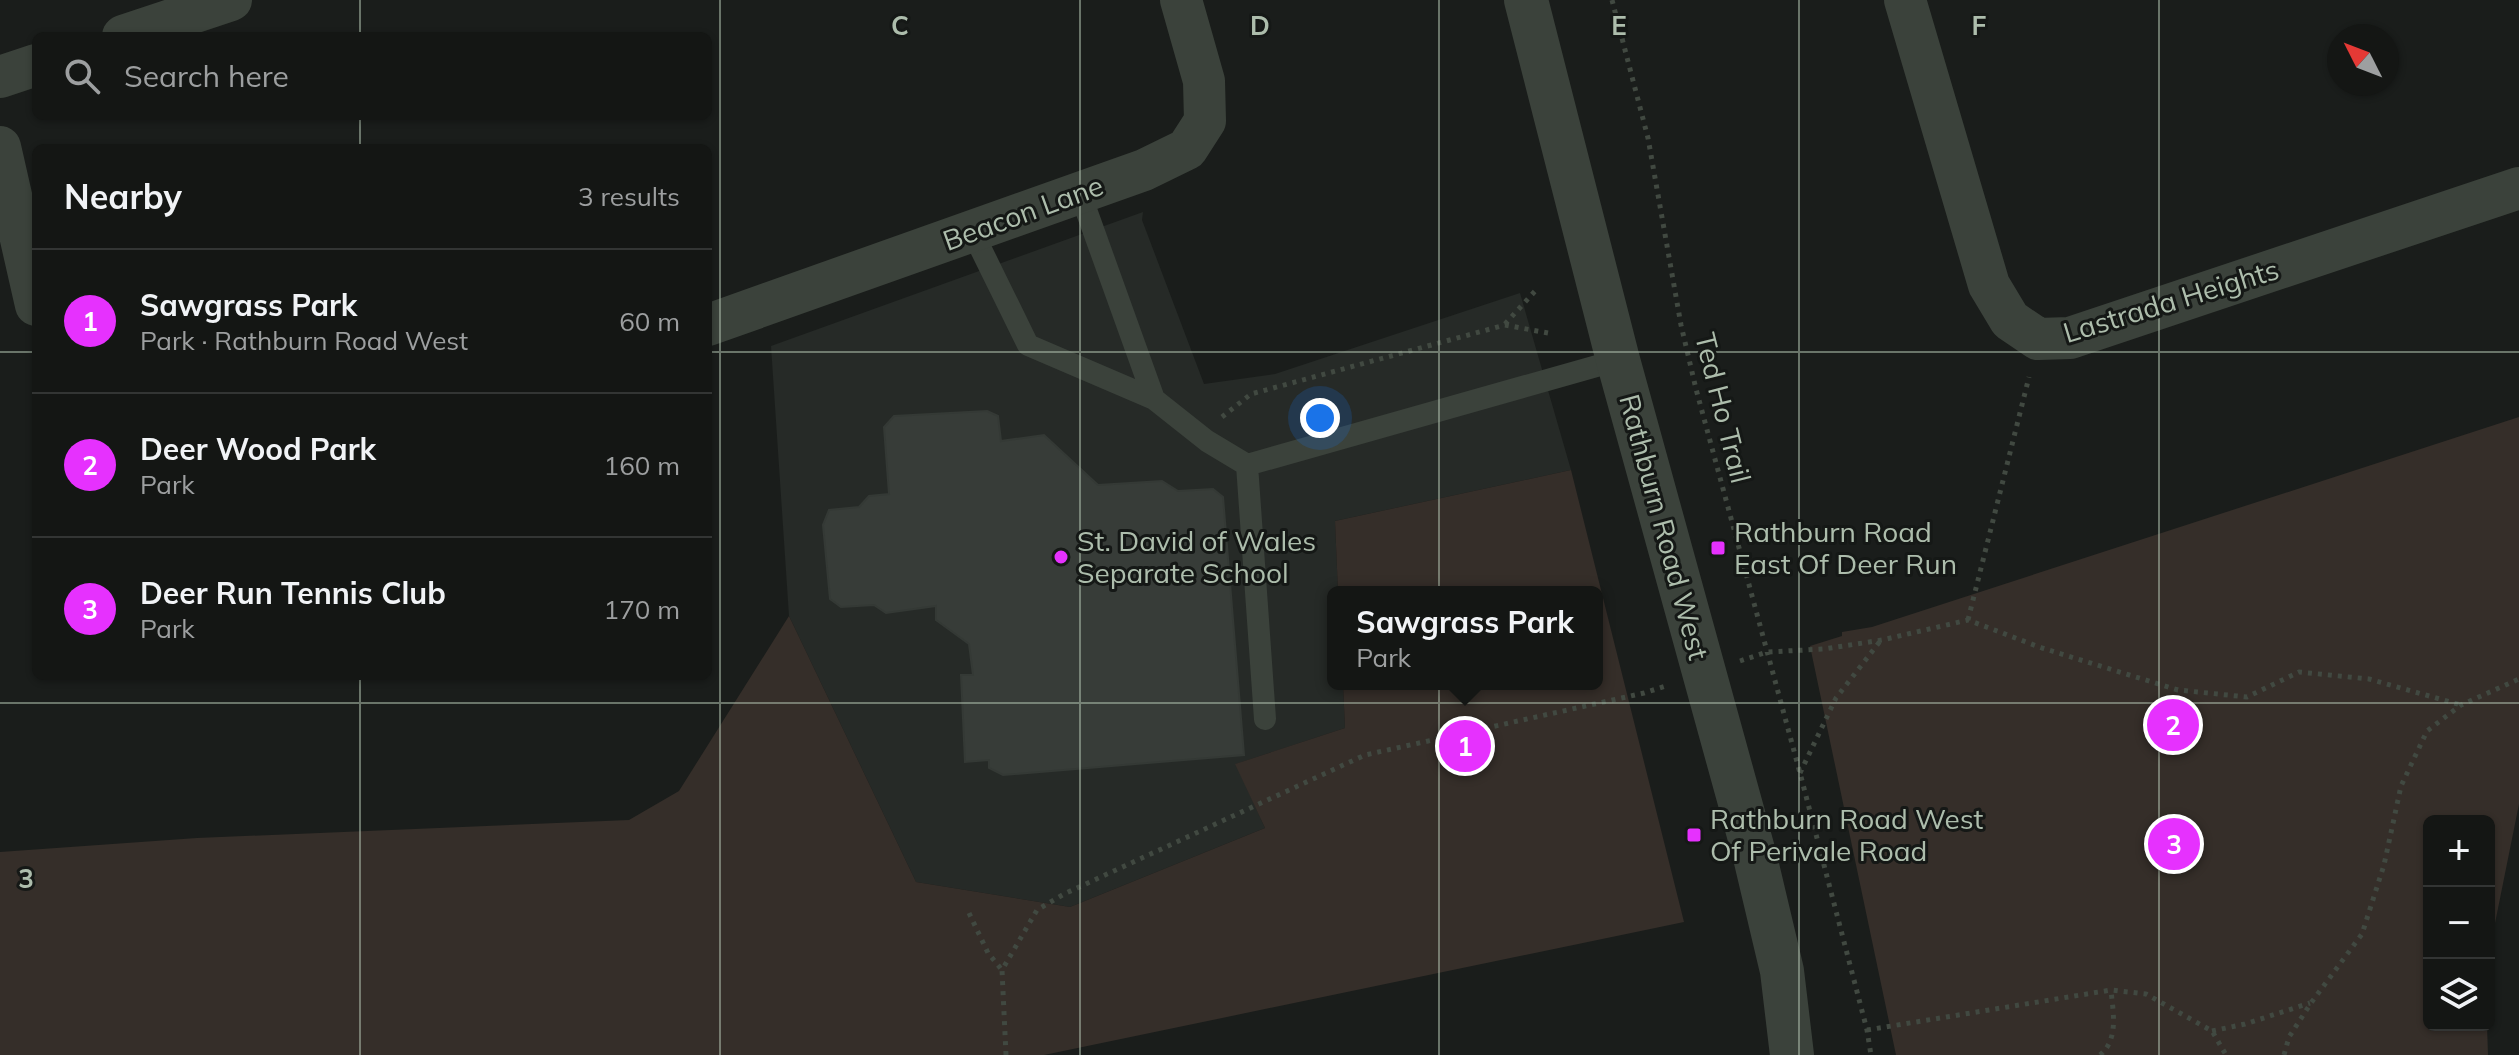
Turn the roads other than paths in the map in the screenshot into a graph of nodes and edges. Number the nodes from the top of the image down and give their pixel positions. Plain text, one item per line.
1 (231, 0) edge
2 (1181, 0) edge
3 (1526, 0) edge
4 (1905, 0) edge
5 (135, 32) edge
6 (32, 66) edge
7 (0, 77) edge
8 (0, 147) edge
9 (2519, 188) edge
10 (1080, 193) junction
11 (972, 231) junction
12 (32, 287) edge
13 (712, 324) edge
14 (1618, 360) junction
15 (1154, 399) junction
16 (1247, 465) junction
17 (1265, 719) dead end
18 (1792, 1055) edge

1 - 5 street
2 - 10 street, Beacon Lane
3 - 14 street, Rathburn Road West
4 - 9 street, Lastrada Heights
6 - 7 street
8 - 12 street
10 - 11 street, Beacon Lane
10 - 15 lane
11 - 13 street, Beacon Lane
11 - 15 lane
14 - 16 lane
14 - 18 street, Rathburn Road West
15 - 16 lane
16 - 17 lane

